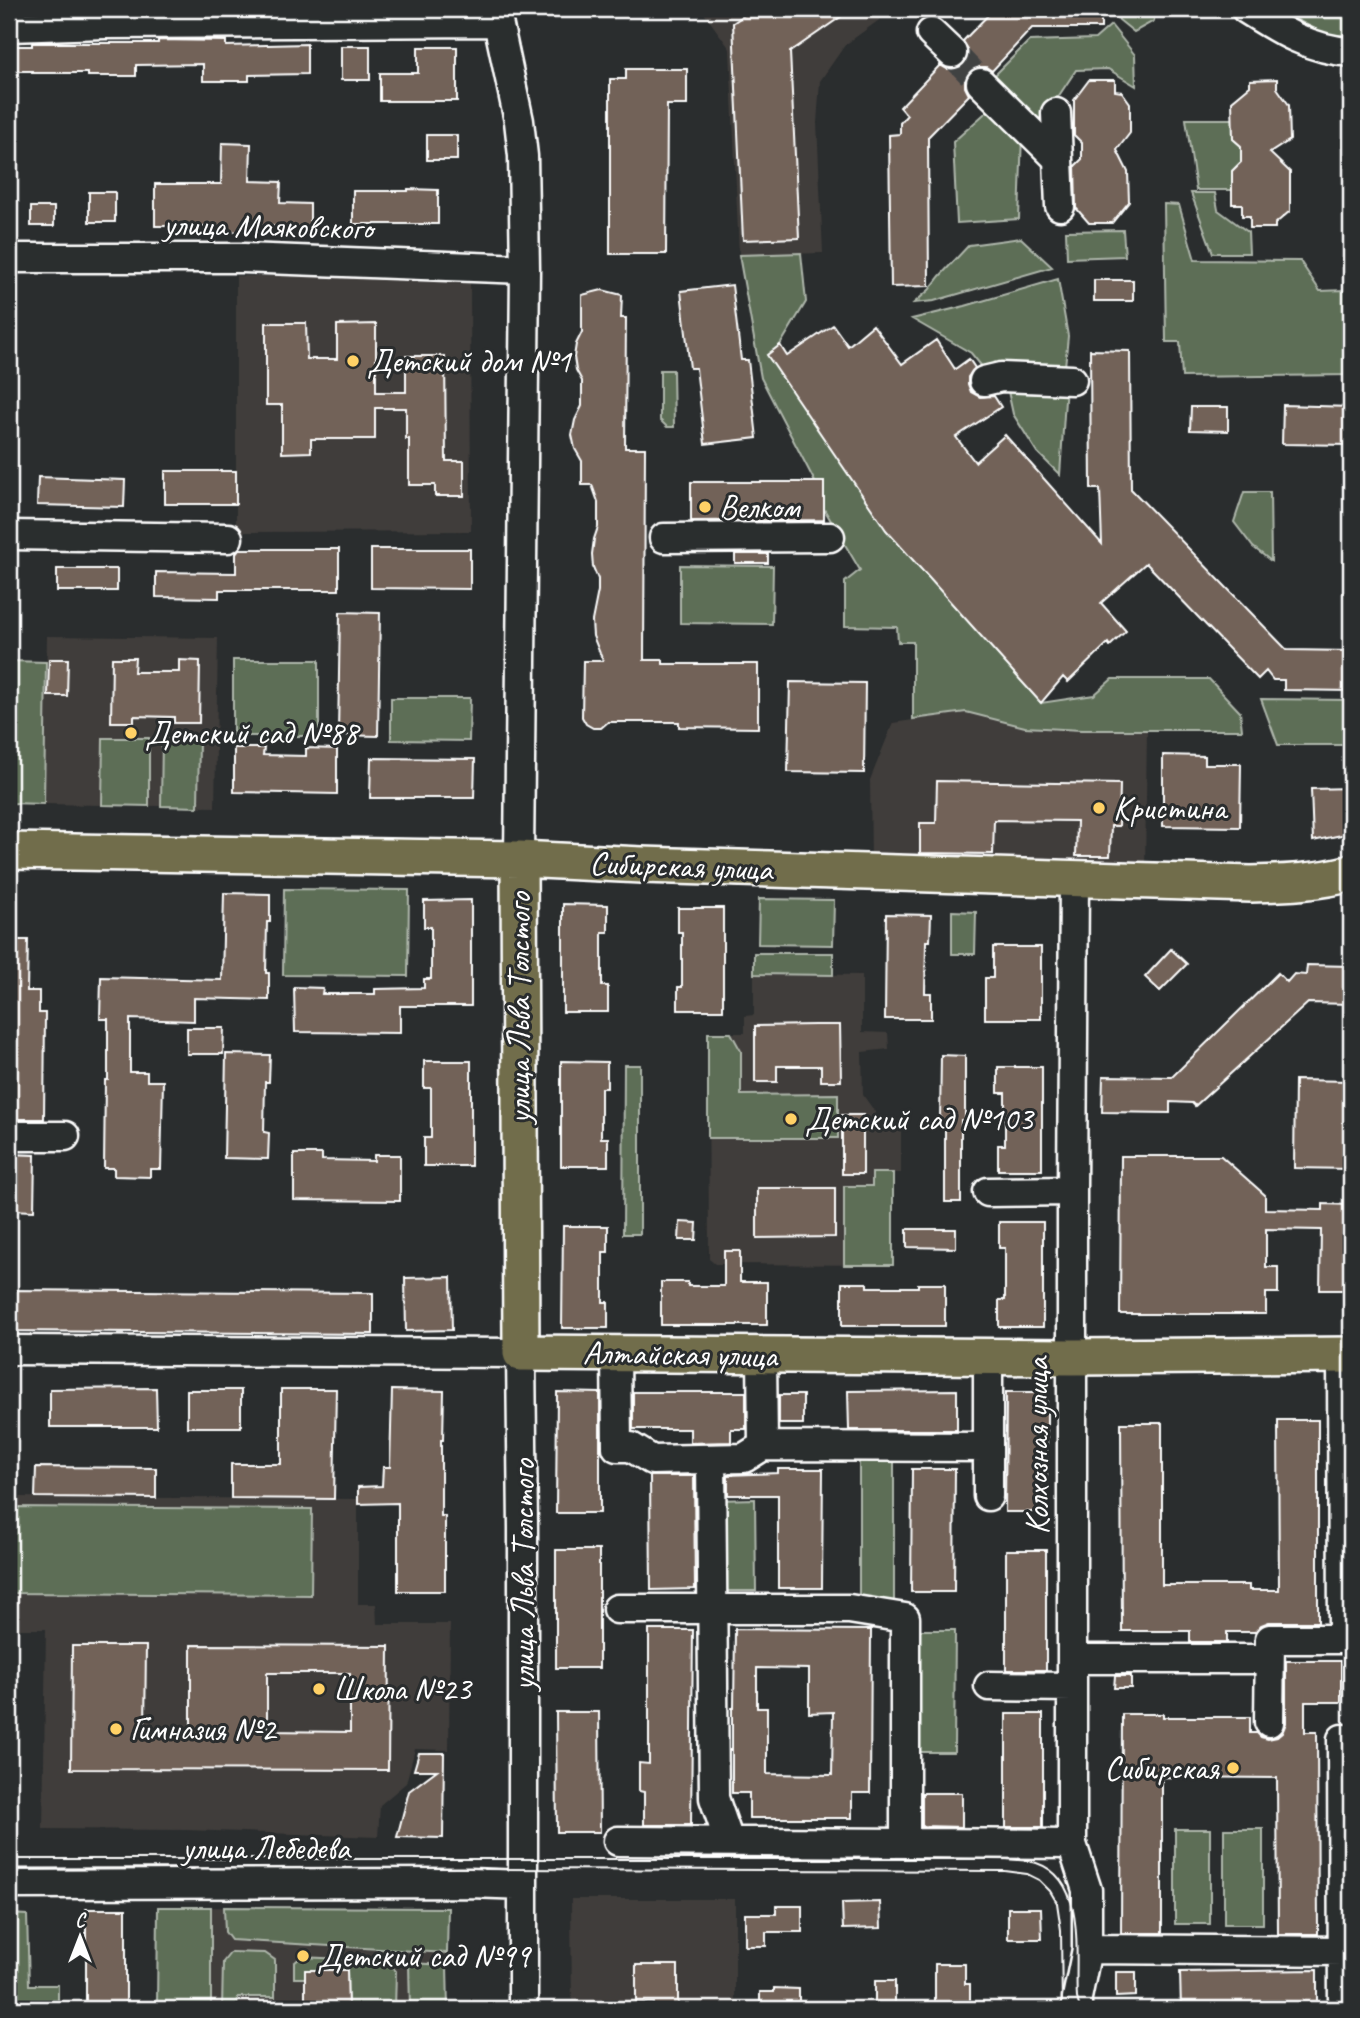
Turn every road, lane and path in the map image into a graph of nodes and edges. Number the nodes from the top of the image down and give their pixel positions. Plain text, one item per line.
1 (1246, 9) edge
2 (498, 15) edge
3 (9, 27) edge
4 (931, 33) dead end
5 (1351, 52) edge
6 (951, 53) tunnel mouth
7 (981, 82) tunnel mouth
8 (1056, 113) dead end
9 (1058, 159) junction
10 (1060, 206) dead end
11 (9, 258) edge
12 (525, 269) junction
13 (1072, 380) dead end
14 (984, 381) dead end
15 (9, 535) edge
16 (830, 537) dead end
17 (228, 538) dead end
18 (664, 538) dead end
19 (9, 851) edge
20 (519, 859) junction
21 (1351, 873) edge
22 (1074, 879) junction
23 (9, 1136) edge
24 (65, 1136) dead end
25 (1072, 1191) junction
26 (988, 1192) dead end
27 (9, 1350) edge
28 (521, 1353) junction
29 (617, 1353) junction
30 (762, 1355) junction
31 (1347, 1355) edge
32 (988, 1356) junction
33 (1072, 1357) junction
34 (763, 1446) junction
35 (988, 1447) junction
36 (1347, 1449) edge
37 (711, 1459) junction
38 (988, 1496) dead end
39 (617, 1609) dead end
40 (712, 1609) junction
41 (1269, 1658) junction
42 (1072, 1673) junction
43 (989, 1686) dead end
44 (1269, 1722) dead end
45 (1351, 1740) edge
46 (618, 1840) dead end
47 (729, 1842) junction
48 (905, 1843) junction
49 (1072, 1844) junction
50 (9, 1884) edge
51 (523, 1885) junction
52 (1087, 1949) junction
53 (1342, 1951) junction
54 (523, 2009) edge
55 (1077, 2009) edge
56 (1343, 2009) edge

1 - 5 street
2 - 3 street
2 - 12 street, улица Льва Толстого
4 - 6 street
7 - 9 street
8 - 9 street
9 - 10 street
11 - 12 street, улица Маяковского
12 - 20 street, улица Льва Толстого
13 - 14 street
15 - 17 street
16 - 18 street
19 - 20 main road, Сибирская улица
20 - 22 main road, Сибирская улица
20 - 28 main road, улица Льва Толстого
21 - 22 main road, Сибирская улица
22 - 25 street, Колхозная улица
23 - 24 street
25 - 26 street
25 - 33 street, Колхозная улица
27 - 28 street, Алтайская улица
28 - 29 main road, Алтайская улица
28 - 51 street, улица Льва Толстого
29 - 30 main road, Алтайская улица
29 - 37 street
30 - 32 main road, Алтайская улица
30 - 34 street
31 - 33 main road, Алтайская улица
31 - 36 street
32 - 33 main road, Алтайская улица
32 - 35 street
33 - 42 street, Колхозная улица
34 - 35 street
34 - 37 street
35 - 38 street
36 - 41 street
37 - 40 street
39 - 40 street
40 - 47 street
40 - 48 street
41 - 42 street
41 - 44 street
42 - 43 street
42 - 49 street, Колхозная улица
45 - 53 street
46 - 47 street
47 - 48 street
48 - 49 street
49 - 52 street, Колхозная улица
50 - 51 street, улица Лебедева
51 - 54 street, улица Льва Толстого
52 - 53 street
52 - 55 street, Колхозная улица
53 - 56 street

